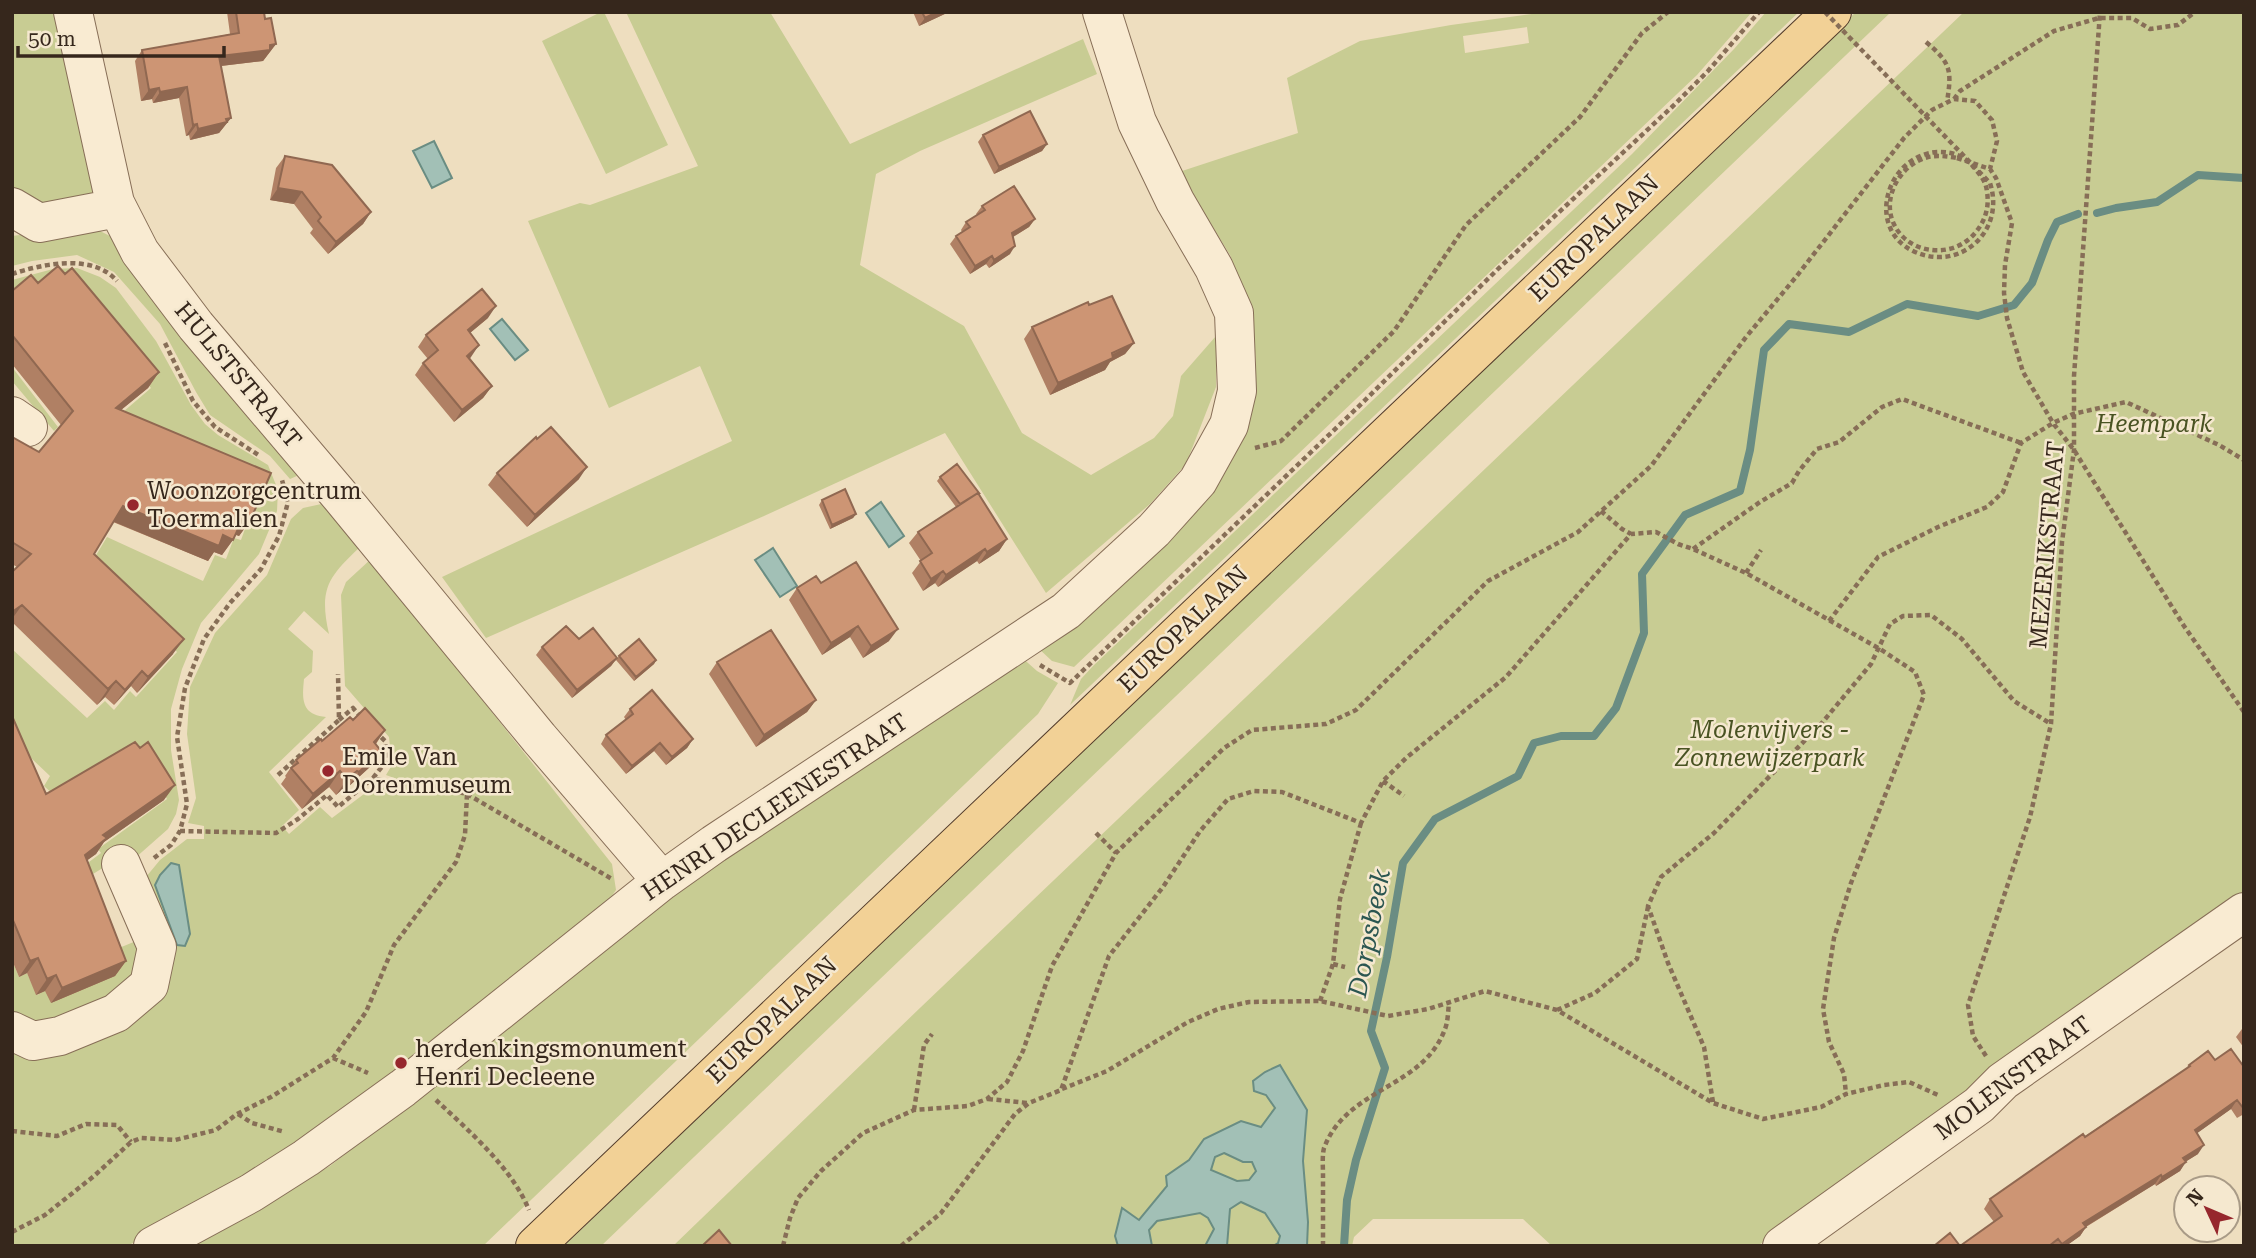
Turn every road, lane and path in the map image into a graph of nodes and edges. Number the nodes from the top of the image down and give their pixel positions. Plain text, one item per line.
1 (73, 12) edge
2 (1102, 12) edge
3 (1668, 12) edge
4 (1759, 12) edge
5 (1825, 12) edge
6 (1832, 12) edge
7 (2194, 12) edge
8 (2099, 15) edge
9 (1926, 42) dead end
10 (1954, 99) junction
11 (1947, 102) junction
12 (1990, 169) junction
13 (117, 208) junction
14 (21, 219) edge
15 (12, 274) edge
16 (121, 285) dead end
17 (161, 334) dead end
18 (2073, 414) junction
19 (2053, 423) junction
20 (2021, 443) junction
21 (1248, 450) dead end
22 (2074, 450) junction
23 (2244, 460) edge
24 (271, 463) dead end
25 (277, 472) dead end
26 (1601, 511) junction
27 (1631, 534) junction
28 (1693, 549) junction
29 (1761, 550) dead end
30 (1746, 573) junction
31 (1829, 621) junction
32 (1880, 649) junction
33 (1048, 655) dead end
34 (338, 674) dead end
35 (2244, 712) edge
36 (339, 720) junction
37 (2051, 724) junction
38 (369, 725) edge
39 (377, 733) edge
40 (278, 775) dead end
41 (373, 778) junction
42 (1383, 781) junction
43 (467, 794) junction
44 (1404, 796) dead end
45 (1361, 823) junction
46 (180, 831) junction
47 (1096, 833) dead end
48 (1116, 853) junction
49 (124, 871) joint
50 (662, 881) junction
51 (619, 883) dead end
52 (1648, 906) junction
53 (2244, 912) edge
54 (1333, 964) junction
55 (1345, 967) dead end
56 (1320, 1001) junction
57 (1449, 1003) junction
58 (1557, 1010) junction
59 (12, 1031) edge
60 (932, 1034) dead end
61 (333, 1058) junction
62 (1991, 1062) dead end
63 (370, 1074) dead end
64 (1061, 1090) junction
65 (1846, 1094) junction
66 (430, 1095) dead end
67 (1940, 1096) dead end
68 (987, 1099) junction
69 (1029, 1103) junction
70 (1713, 1103) junction
71 (914, 1110) junction
72 (237, 1114) junction
73 (12, 1131) edge
74 (288, 1133) dead end
75 (131, 1142) junction
76 (533, 1231) edge
77 (12, 1232) edge
78 (153, 1246) edge
79 (783, 1246) edge
80 (901, 1246) edge
81 (1323, 1246) edge
82 (1782, 1246) edge

1 - 13 street, HULSTSTRAAT
2 - 50 street, HENRI DECLEENESTRAAT
3 - 21 path
4 - 33 path
5 - 12 path, bridge
6 - 76 main road, EUROPALAAN
7 - 8 path
8 - 10 path
8 - 18 path, MEZERIKSTRAAT
9 - 11 path
10 - 11 path
10 - 12 path
11 - 26 path
12 - 19 path
13 - 14 street
13 - 50 street, HULSTSTRAAT
15 - 16 path
17 - 24 path
18 - 19 path
18 - 22 path, MEZERIKSTRAAT
18 - 23 path
19 - 20 path
19 - 22 path
20 - 28 path
20 - 31 path
22 - 35 path
22 - 37 path, MEZERIKSTRAAT
25 - 46 path
26 - 27 path
26 - 48 path
27 - 28 path
27 - 42 path
28 - 30 path
29 - 30 path
30 - 31 path
31 - 32 path
32 - 37 path
32 - 52 path
32 - 65 path
34 - 36 path
36 - 38 path
36 - 40 path
37 - 62 path, MEZERIKSTRAAT
39 - 41 path
41 - 43 path
41 - 46 path
42 - 44 path
42 - 45 path
43 - 51 path
43 - 61 path
45 - 54 path
45 - 64 path
46 - 49 path
47 - 48 path
48 - 68 path
49 - 59 street
50 - 78 street, HENRI DECLEENESTRAAT
52 - 58 path
52 - 70 path
53 - 82 street, MOLENSTRAAT
54 - 55 path
54 - 56 path
56 - 57 path
56 - 64 path
57 - 58 path
57 - 81 path
58 - 70 path
60 - 71 path
61 - 63 path
61 - 72 path
64 - 69 path
65 - 67 path
65 - 70 path
66 - 76 path
68 - 69 path
68 - 71 path
69 - 80 path
71 - 79 path
72 - 74 path
72 - 75 path
73 - 75 path
75 - 77 path

